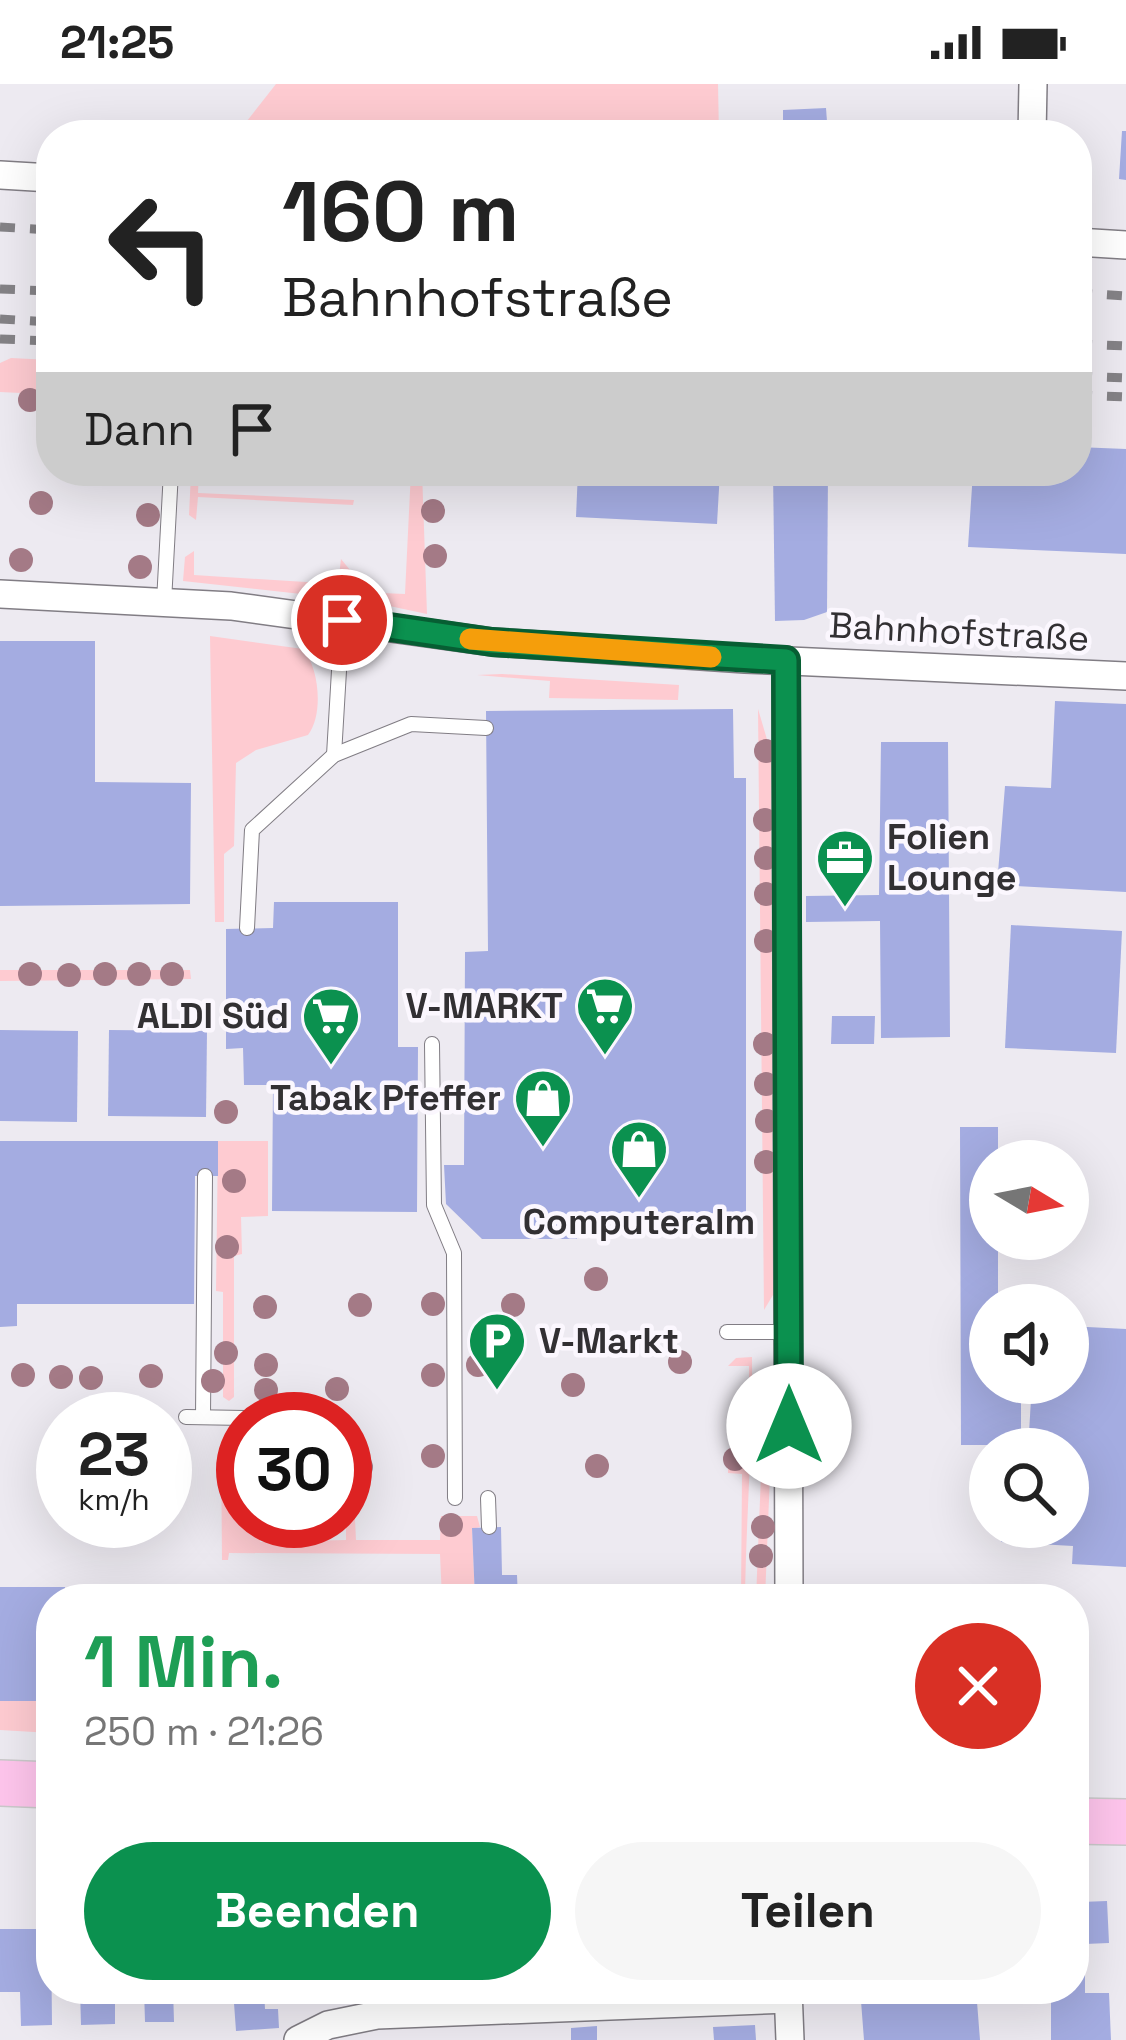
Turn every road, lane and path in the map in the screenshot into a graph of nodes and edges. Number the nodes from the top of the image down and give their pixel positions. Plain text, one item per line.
1 (1033, 84) edge
2 (1032, 120) edge
3 (0, 175) edge
4 (36, 177) edge
5 (1092, 243) edge
6 (1126, 244) edge
7 (170, 486) edge
8 (361, 585) dead end
9 (0, 594) edge
10 (164, 602) junction
11 (350, 621) junction
12 (786, 660) junction
13 (1126, 676) edge
14 (486, 728) dead end
15 (334, 755) junction
16 (247, 928) dead end
17 (432, 1044) dead end
18 (205, 1176) dead end
19 (727, 1332) dead end
20 (790, 1332) junction
21 (192, 1417) edge
22 (203, 1417) junction
23 (216, 1417) edge
24 (455, 1498) dead end
25 (488, 1498) dead end
26 (489, 1527) dead end
27 (789, 1584) edge
28 (0, 1783) edge
29 (36, 1784) edge
30 (1089, 1821) edge
31 (1126, 1822) edge
32 (592, 2004) edge
33 (788, 2004) edge
34 (298, 2040) edge
35 (790, 2040) edge

1 - 2 street
3 - 4 street
5 - 6 street
7 - 10 lane
8 - 11 lane
9 - 10 street, Bahnhofstraße
10 - 11 street, Bahnhofstraße
11 - 12 street, Bahnhofstraße
11 - 15 lane
12 - 13 street, Bahnhofstraße
12 - 20 street
14 - 15 lane
15 - 16 lane
17 - 24 lane
18 - 22 lane
19 - 20 lane
20 - 27 street
21 - 22 lane
22 - 23 lane
25 - 26 lane
28 - 29 main road
30 - 31 main road
32 - 34 street
33 - 35 street

